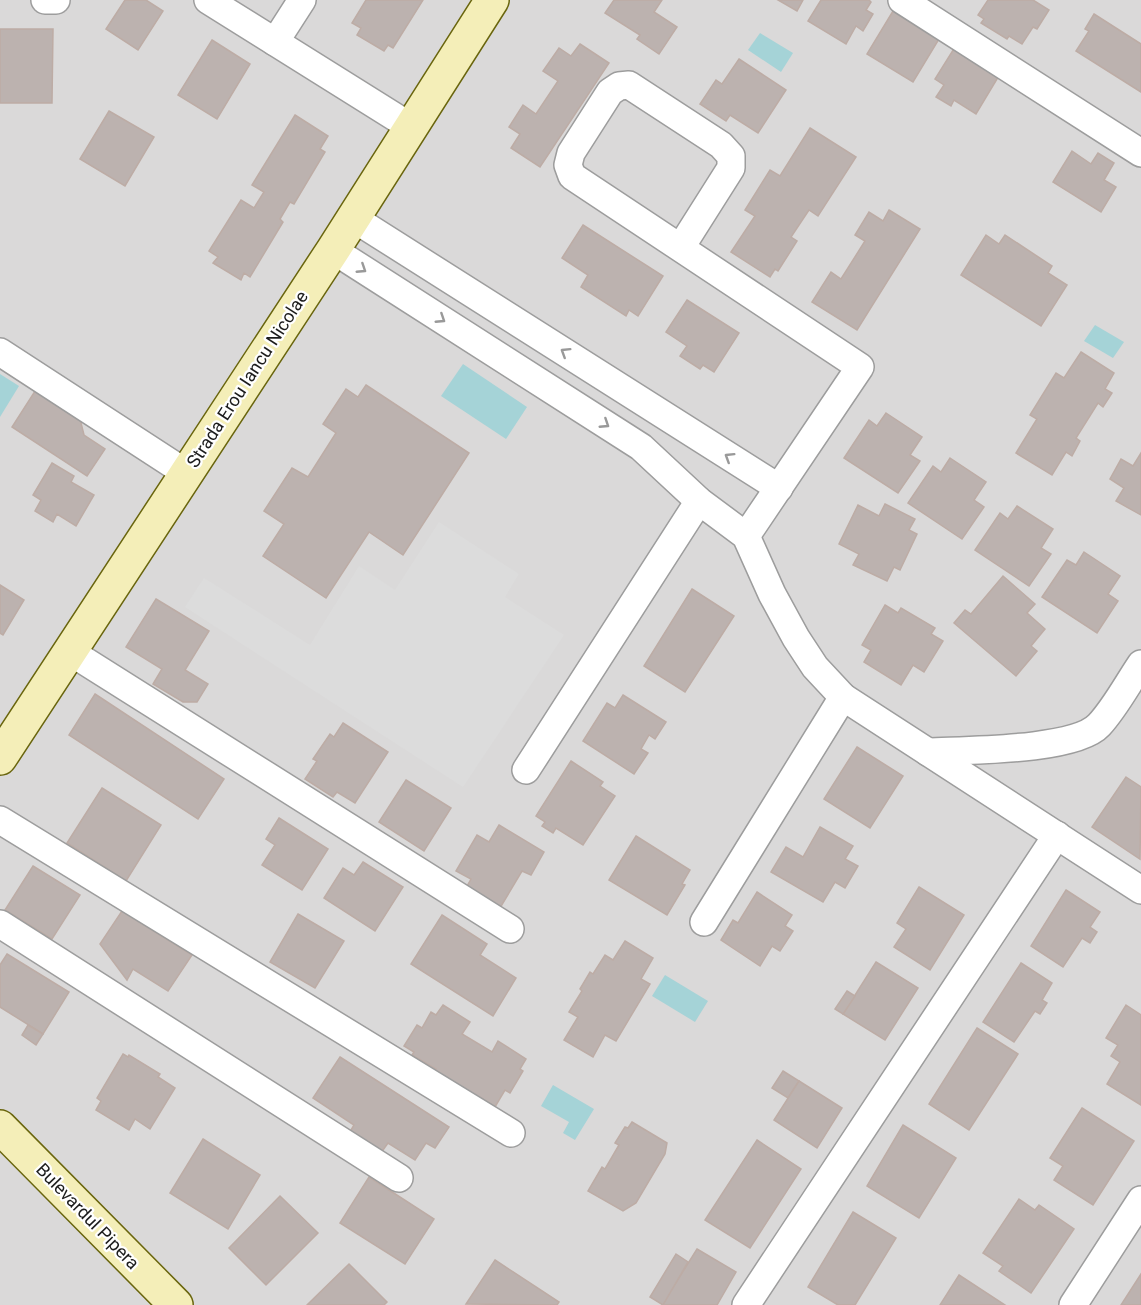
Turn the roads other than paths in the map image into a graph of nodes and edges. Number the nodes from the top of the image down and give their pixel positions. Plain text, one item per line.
1 (45, 0) edge
2 (56, 0) edge
3 (208, 0) edge
4 (302, 0) edge
5 (492, 0) edge
6 (902, 0) edge
7 (275, 42) junction
8 (411, 127) junction
9 (1141, 153) edge
10 (353, 218) junction
11 (681, 247) junction
12 (333, 250) junction
13 (0, 352) edge
14 (186, 473) junction
15 (778, 488) junction
16 (699, 501) junction
17 (747, 536) junction
18 (69, 651) junction
19 (1141, 664) edge
20 (843, 697) junction
21 (928, 752) junction
22 (0, 758) edge
23 (526, 770) dead end
24 (0, 820) edge
25 (1057, 835) junction
26 (1141, 890) edge
27 (704, 922) dead end
28 (0, 924) edge
29 (510, 929) dead end
30 (0, 1127) edge
31 (512, 1133) dead end
32 (399, 1178) dead end
33 (1141, 1200) edge
34 (176, 1305) edge
35 (746, 1305) edge
36 (1073, 1305) edge

1 - 2 street
3 - 7 street
4 - 7 street
5 - 8 street, Strada Erou Iancu Nicolae
6 - 9 street
7 - 8 street
8 - 10 street, Strada Erou Iancu Nicolae
10 - 12 street, Strada Erou Iancu Nicolae
15 -> 10 street
11 - 11 street
11 - 15 street
12 - 14 street, Strada Erou Iancu Nicolae
12 -> 16 street
13 - 14 street
14 - 18 street, Strada Erou Iancu Nicolae
15 - 17 street
16 - 17 street
16 - 23 street
17 - 20 street
18 - 22 street, Strada Erou Iancu Nicolae
18 - 29 street
19 - 21 street
20 - 21 street
20 - 27 street
21 - 25 street
24 - 31 street
25 - 26 street
25 - 35 street
28 - 32 street
30 - 34 street, Bulevardul Pipera
33 - 36 street

